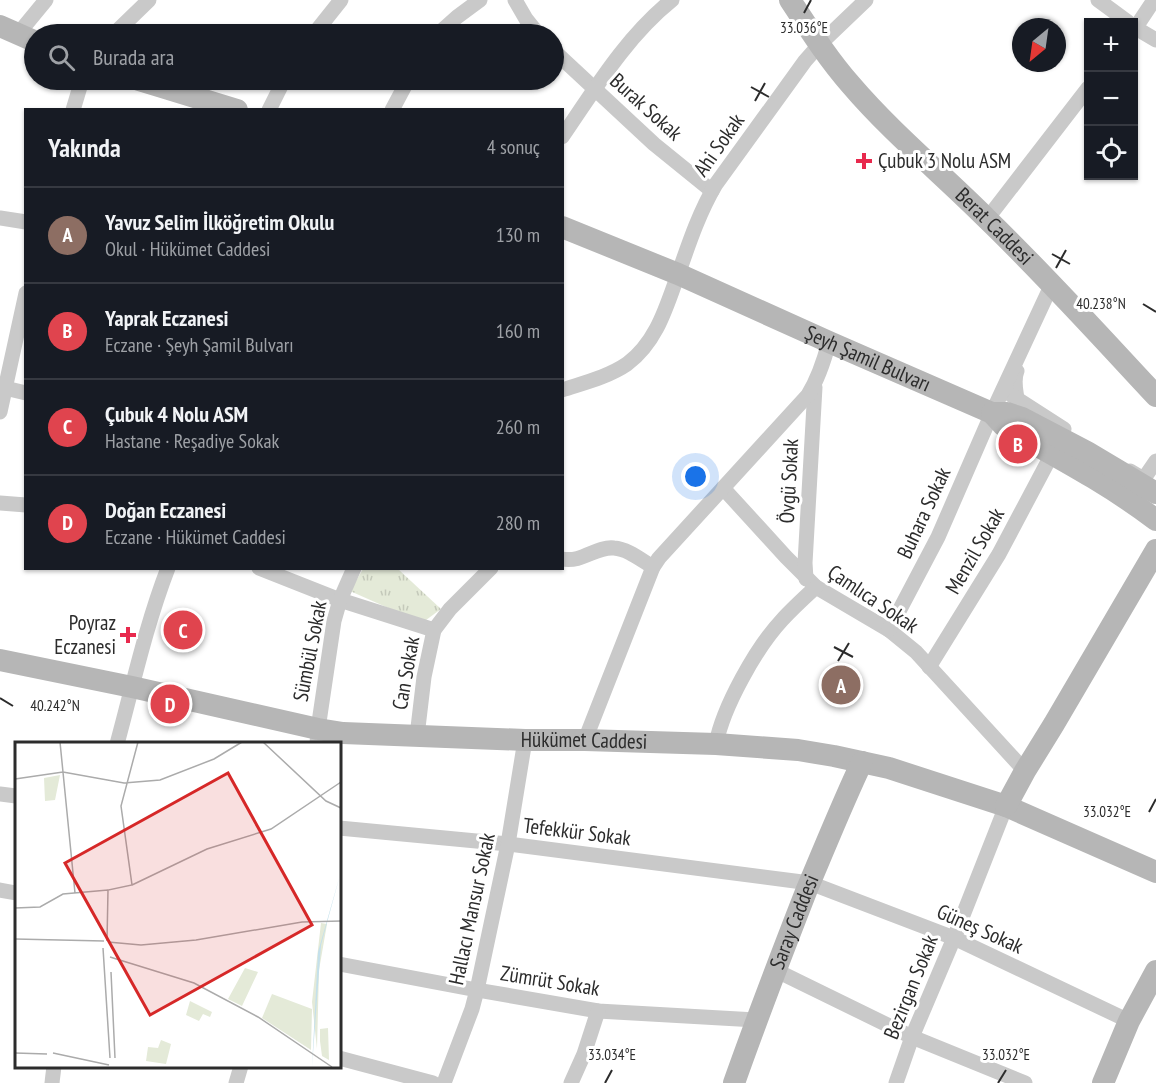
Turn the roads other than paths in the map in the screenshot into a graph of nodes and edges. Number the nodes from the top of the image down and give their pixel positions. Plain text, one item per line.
1 (46, 0) edge
2 (149, 0) edge
3 (341, 0) edge
4 (480, 0) edge
5 (515, 0) edge
6 (790, 0) edge
7 (866, 0) edge
8 (1098, 0) edge
9 (1154, 0) edge
10 (667, 2) edge
11 (1121, 18) edge
12 (1138, 20) edge
13 (26, 24) edge
14 (124, 24) edge
15 (322, 24) edge
16 (449, 24) edge
17 (530, 24) edge
18 (1138, 30) edge
19 (1156, 40) edge
20 (820, 44) junction
21 (564, 60) edge
22 (594, 89) junction
23 (79, 90) edge
24 (172, 90) edge
25 (279, 90) edge
26 (403, 90) edge
27 (1084, 94) edge
28 (74, 108) edge
29 (230, 108) edge
30 (270, 108) edge
31 (393, 108) edge
32 (564, 134) edge
33 (712, 191) junction
34 (0, 218) edge
35 (987, 219) junction
36 (24, 222) edge
37 (564, 228) edge
38 (678, 274) junction
39 (1052, 284) junction
40 (24, 302) edge
41 (829, 342) junction
42 (815, 384) junction
43 (5, 388) junction
44 (564, 389) edge
45 (1003, 390) junction
46 (24, 393) edge
47 (1156, 396) edge
48 (1017, 399) junction
49 (1156, 409) edge
50 (0, 412) edge
51 (993, 413) junction
52 (1052, 454) junction
53 (1156, 461) edge
54 (723, 488) junction
55 (1156, 493) edge
56 (0, 503) edge
57 (24, 506) edge
58 (1156, 520) edge
59 (1156, 550) edge
60 (564, 559) edge
61 (653, 567) junction
62 (167, 570) edge
63 (264, 570) edge
64 (353, 570) edge
65 (488, 570) edge
66 (811, 583) junction
67 (340, 600) junction
68 (434, 630) junction
69 (890, 630) junction
70 (0, 660) edge
71 (929, 667) junction
72 (132, 687) junction
73 (417, 735) junction
74 (318, 737) edge
75 (525, 740) junction
76 (585, 740) junction
77 (118, 742) edge
78 (716, 744) junction
79 (862, 762) junction
80 (1025, 771) junction
81 (0, 794) edge
82 (15, 796) edge
83 (1006, 806) junction
84 (340, 828) edge
85 (508, 844) junction
86 (1156, 872) edge
87 (810, 883) junction
88 (0, 890) edge
89 (15, 892) edge
90 (954, 938) junction
91 (340, 964) edge
92 (775, 970) junction
93 (1156, 970) edge
94 (477, 990) junction
95 (598, 1011) junction
96 (756, 1020) junction
97 (1129, 1022) junction
98 (912, 1037) junction
99 (340, 1058) edge
100 (54, 1068) edge
101 (240, 1068) edge
102 (52, 1083) edge
103 (236, 1083) edge
104 (433, 1083) edge
105 (444, 1083) edge
106 (571, 1083) edge
107 (734, 1083) edge
108 (896, 1083) edge
109 (1025, 1083) edge
110 (1103, 1083) edge

1 - 13 street
2 - 14 street
3 - 15 street
4 - 16 street
5 - 17 street
6 - 20 main road, Berat Caddesi
7 - 20 street, Ahi Sokak
8 - 11 street
9 - 12 street
10 - 22 street
18 - 19 street
20 - 33 street, Ahi Sokak
20 - 35 main road, Berat Caddesi
21 - 22 street, Burak Sokak
22 - 32 street
22 - 33 street, Burak Sokak
23 - 28 street
24 - 29 main road
25 - 30 street
26 - 31 street
27 - 35 street
33 - 38 street, Ahi Sokak
34 - 36 street
35 - 39 main road, Berat Caddesi
37 - 38 main road, Şeyh Şamil Bulvarı
38 - 41 main road, Şeyh Şamil Bulvarı
38 - 44 street
39 - 45 street, Buhara Sokak
39 - 47 main road, Berat Caddesi
40 - 43 street
41 - 42 street
41 - 51 main road, Şeyh Şamil Bulvarı
42 - 54 street
42 - 66 street, Övgü Sokak
43 - 46 street
43 - 50 street
45 - 48 street
45 - 51 street, Buhara Sokak
48 - 49 street
48 - 53 street
51 - 52 main road, Şeyh Şamil Bulvarı
51 - 55 main road
51 - 69 street, Buhara Sokak
52 - 58 main road, Şeyh Şamil Bulvarı
52 - 71 street, Menzil Sokak
54 - 61 street
54 - 66 street, Çamlıca Sokak
56 - 57 street
59 - 80 main road
60 - 61 street
61 - 76 street
62 - 72 street
63 - 67 street
64 - 67 street, Sümbül Sokak
65 - 68 street, Can Sokak
66 - 69 street, Çamlıca Sokak
66 - 78 street
67 - 68 street
67 - 74 street, Sümbül Sokak
68 - 73 street, Can Sokak
69 - 71 street, Çamlıca Sokak
70 - 72 main road, Hükümet Caddesi
71 - 80 street, Çamlıca Sokak
72 - 74 main road, Hükümet Caddesi
72 - 77 street
73 - 74 main road, Hükümet Caddesi
73 - 75 main road, Hükümet Caddesi
75 - 76 main road, Hükümet Caddesi
75 - 85 street, Hallacı Mansur Sokak
76 - 78 main road, Hükümet Caddesi
78 - 79 main road, Hükümet Caddesi
79 - 83 main road, Hükümet Caddesi
79 - 87 main road, Saray Caddesi
80 - 83 main road
81 - 82 street
83 - 86 main road, Hükümet Caddesi
83 - 90 street, Bezirgan Sokak
84 - 85 street, Tefekkür Sokak
85 - 87 street, Tefekkür Sokak
85 - 94 street, Hallacı Mansur Sokak
87 - 90 street, Güneş Sokak
87 - 92 main road, Saray Caddesi
88 - 89 street
90 - 97 street, Güneş Sokak
90 - 98 street, Bezirgan Sokak
91 - 94 street, Zümrüt Sokak
92 - 96 main road, Saray Caddesi
92 - 98 street
93 - 97 main road
94 - 95 street, Zümrüt Sokak
94 - 105 street, Hallacı Mansur Sokak
95 - 96 street, Zümrüt Sokak
95 - 106 street
96 - 107 main road, Saray Caddesi
97 - 110 main road
98 - 108 street, Bezirgan Sokak
98 - 109 street
99 - 104 street
100 - 102 street
101 - 103 street

